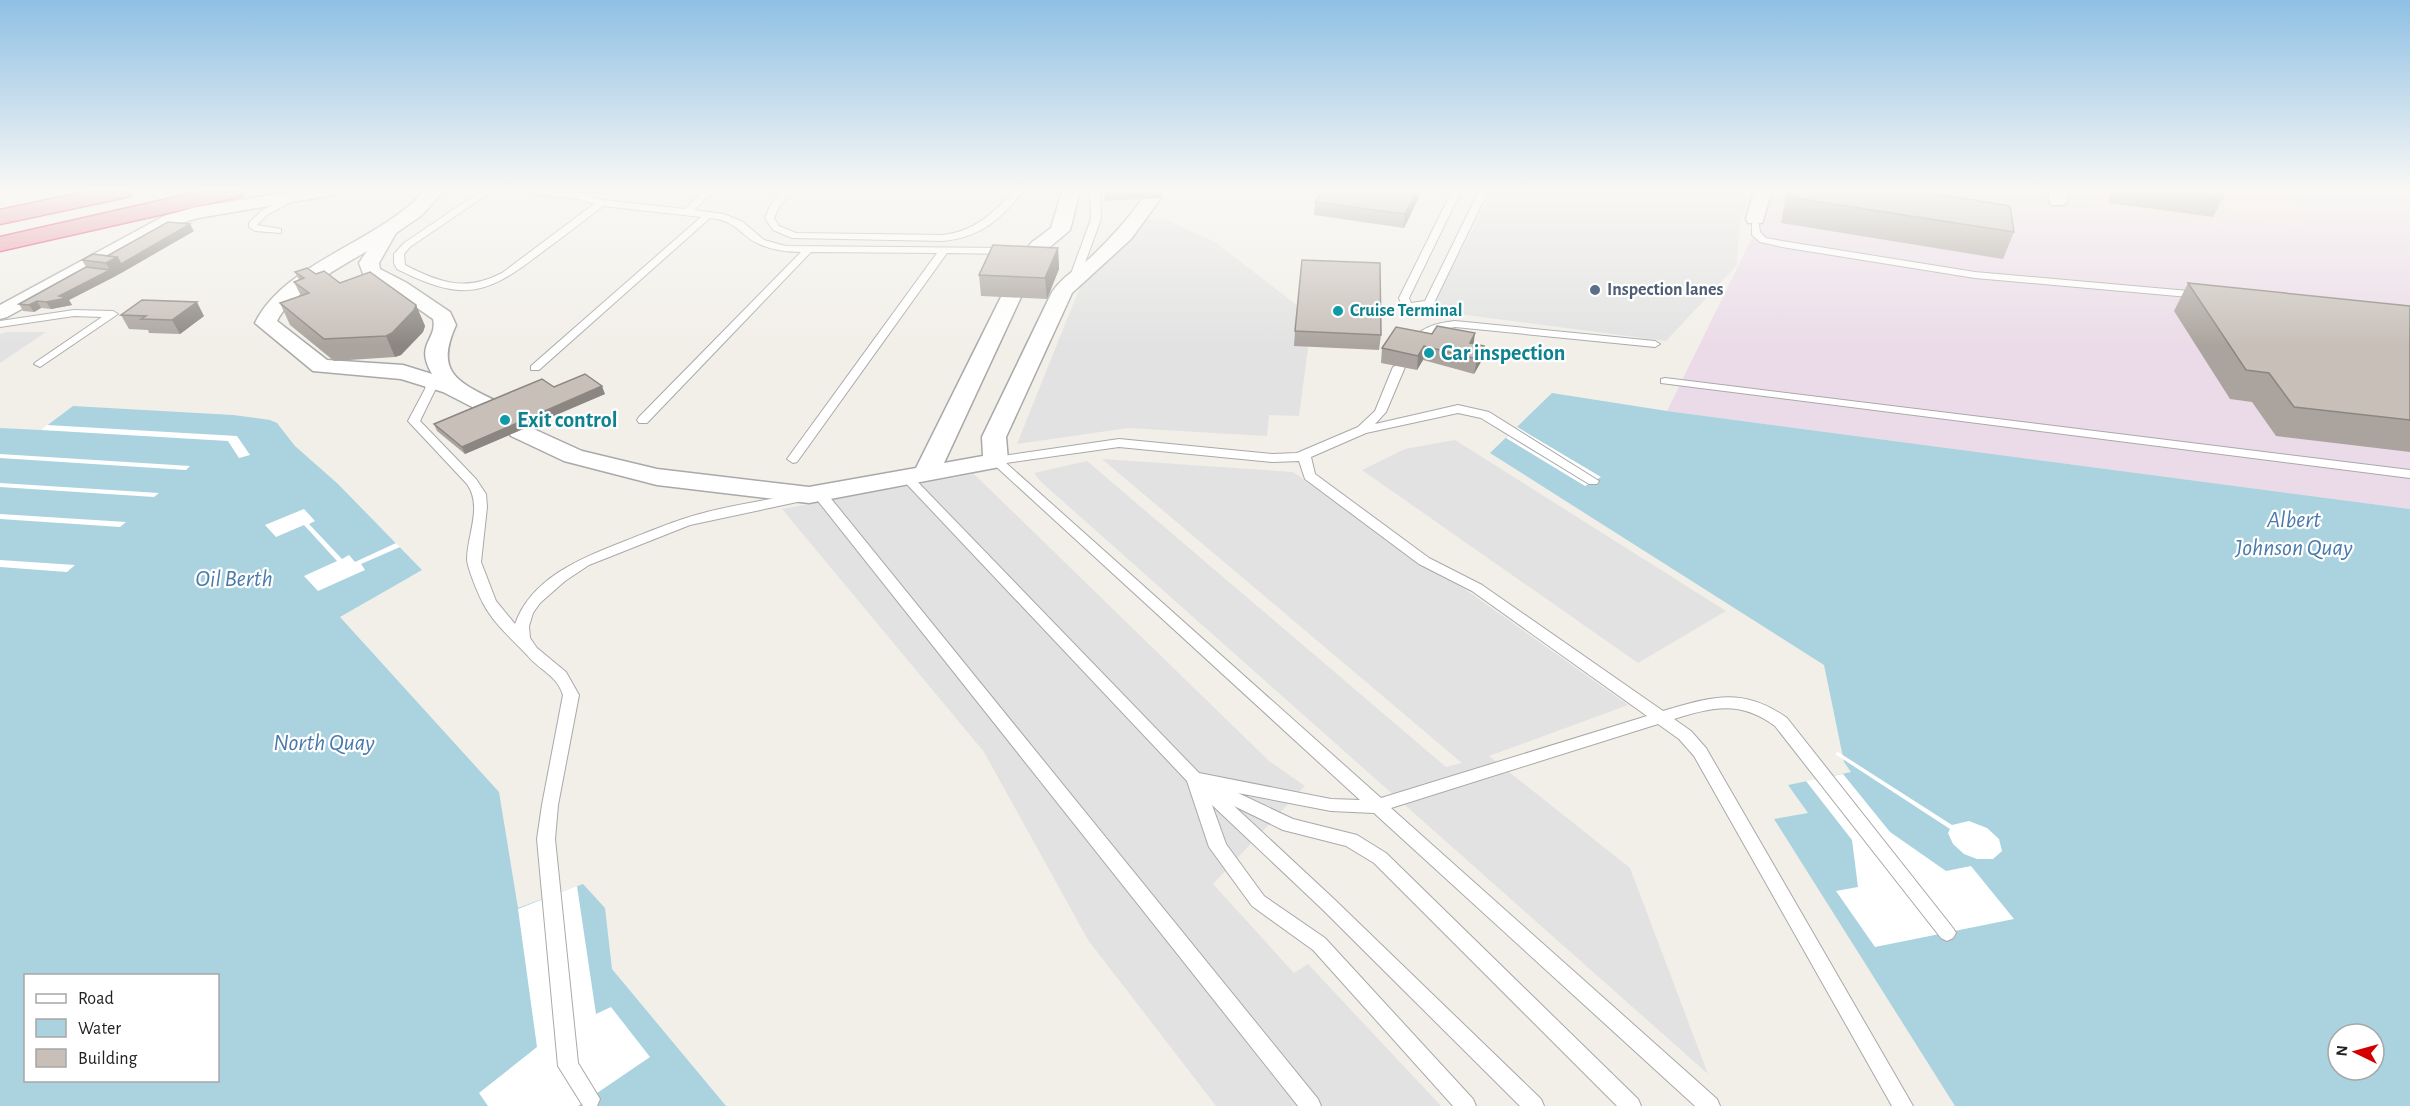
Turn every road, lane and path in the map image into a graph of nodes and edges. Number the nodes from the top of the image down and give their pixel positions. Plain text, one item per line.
1 (129, 243) edge
2 (369, 243) edge
3 (381, 243) edge
4 (411, 243) edge
5 (549, 243) edge
6 (677, 243) edge
7 (762, 243) edge
8 (1047, 243) edge
9 (1087, 243) edge
10 (1114, 243) edge
11 (1431, 243) edge
12 (1459, 243) edge
13 (1776, 243) edge
14 (808, 250) junction
15 (944, 250) junction
16 (1030, 259) joint
17 (1074, 279) junction
18 (1011, 297) edge
19 (2215, 297) edge
20 (0, 313) edge
21 (0, 324) edge
22 (1655, 344) dead end
23 (1412, 345) edge
24 (40, 364) dead end
25 (1399, 366) edge
26 (535, 368) dead end
27 (428, 380) junction
28 (1665, 381) dead end
29 (451, 387) junction
30 (492, 408) edge
31 (643, 420) dead end
32 (1362, 430) junction
33 (519, 431) edge
34 (1304, 455) junction
35 (793, 459) dead end
36 (996, 461) junction
37 (2410, 474) edge
38 (916, 476) junction
39 (1593, 482) dead end
40 (814, 494) junction
41 (530, 651) junction
42 (1661, 716) junction
43 (1194, 778) junction
44 (1380, 806) junction
45 (1947, 933) dead end
46 (590, 1099) dead end
47 (1311, 1106) edge
48 (1466, 1106) edge
49 (1534, 1106) edge
50 (1631, 1106) edge
51 (1710, 1106) edge
52 (1903, 1106) edge

1 - 20 street
2 - 27 street
3 - 29 street
4 - 5 lane
6 - 26 lane
7 - 14 lane
8 - 16 street
9 - 17 lane
10 - 17 street
11 - 12 lane
13 - 19 lane
14 - 15 lane
14 - 31 lane
15 - 16 lane
15 - 35 lane
17 - 36 street
18 - 38 street
21 - 24 lane
22 - 23 lane
25 - 32 lane
27 - 29 street
27 - 41 lane
28 - 37 lane
29 - 30 street
32 - 34 lane
32 - 39 lane
33 - 40 street
34 - 36 lane
34 - 42 lane
36 - 38 street
36 - 44 lane
38 - 40 street
38 - 43 lane
40 - 41 lane
40 - 47 lane
41 - 46 lane
42 - 44 lane
42 - 45 lane
42 - 52 lane
43 - 44 lane
43 - 48 lane
43 - 49 lane
43 - 50 lane
44 - 51 lane

